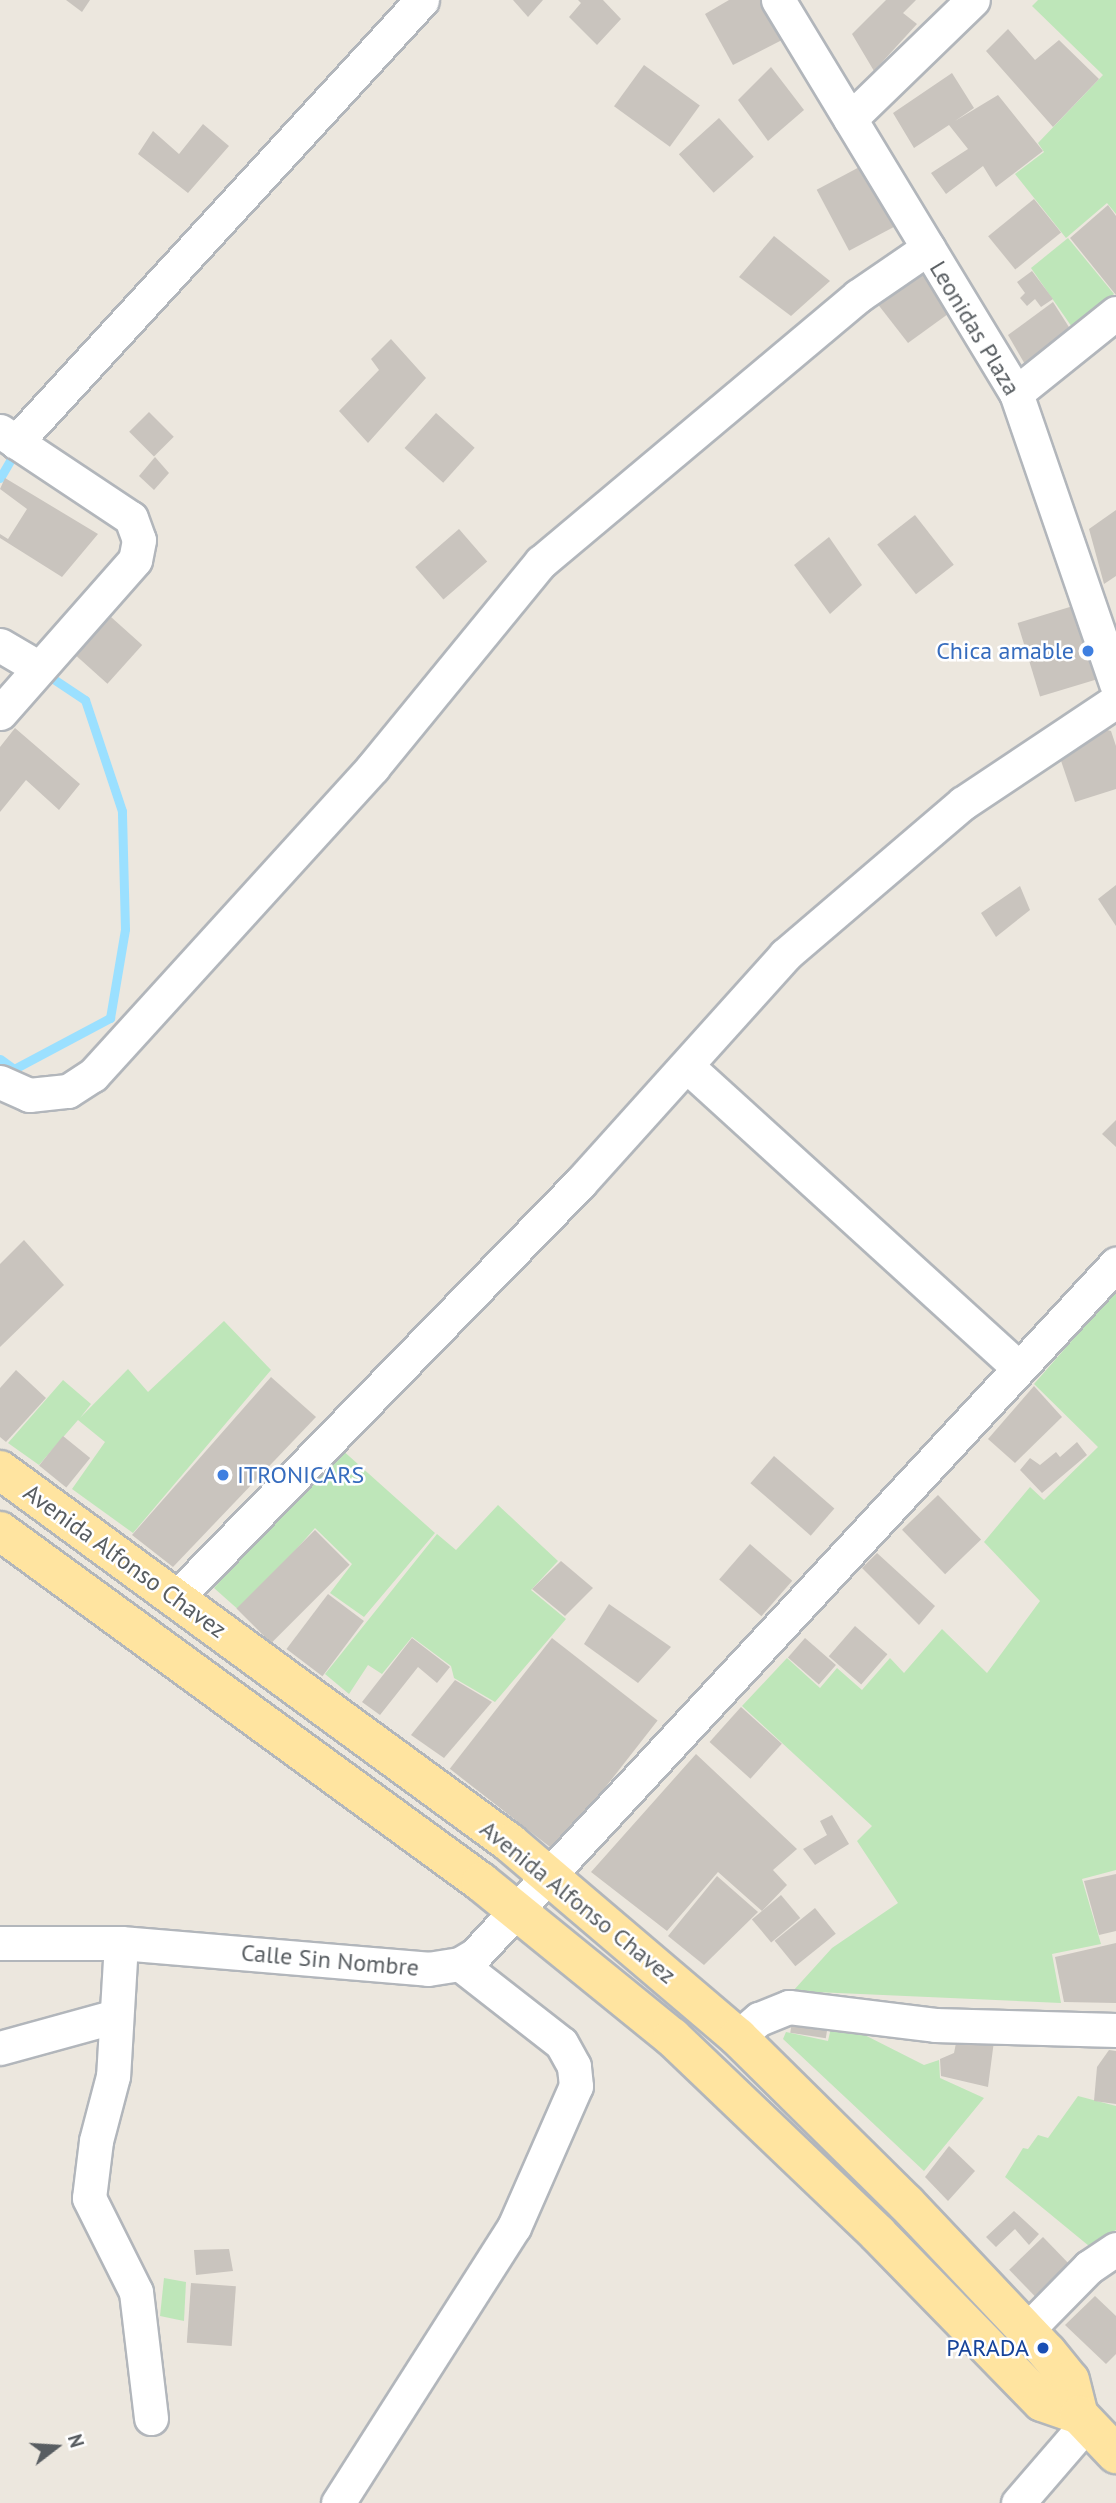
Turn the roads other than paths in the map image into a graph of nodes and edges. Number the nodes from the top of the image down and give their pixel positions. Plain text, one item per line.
1 (422, 0) edge
2 (778, 0) edge
3 (973, 0) edge
4 (850, 119) junction
5 (928, 248) junction
6 (1116, 313) edge
7 (1016, 393) junction
8 (8, 436) edge
9 (0, 645) edge
10 (39, 668) junction
11 (1116, 683) edge
12 (1116, 701) edge
13 (0, 713) edge
14 (688, 1067) junction
15 (0, 1082) edge
16 (1116, 1264) edge
17 (1019, 1368) junction
18 (0, 1469) edge
19 (0, 1531) edge
20 (176, 1598) junction
21 (550, 1874) junction
22 (519, 1911) junction
23 (121, 1942) junction
24 (0, 1943) edge
25 (460, 1964) junction
26 (116, 2016) junction
27 (1116, 2030) edge
28 (738, 2037) junction
29 (0, 2048) edge
30 (1116, 2249) edge
31 (1027, 2330) junction
32 (151, 2418) dead end
33 (1083, 2418) junction
34 (1116, 2454) edge
35 (338, 2503) edge
36 (1018, 2503) edge

1 - 8 street
2 - 4 street, Leonidas Plaza
3 - 4 street
4 - 5 street, Leonidas Plaza
5 - 7 street, Leonidas Plaza
5 - 15 street
6 - 7 street
7 - 11 street, Leonidas Plaza
8 - 10 street
9 - 10 street
10 - 13 street
12 - 14 street
14 - 17 street
14 - 20 street
16 - 17 street
17 - 21 street
18 - 20 main road, Avenida Alfonso Chavez
19 - 22 main road, Avenida Alfonso Chavez
20 - 21 main road, Avenida Alfonso Chavez
21 - 22 street
21 - 28 main road, Avenida Alfonso Chavez
22 - 25 street
22 - 33 main road, Avenida Alfonso Chavez
23 - 24 street, Calle Sin Nombre
23 - 25 street, Calle Sin Nombre
23 - 26 street
25 - 35 street
26 - 29 street
26 - 32 street
27 - 28 street
28 - 31 main road, Avenida Alfonso Chavez
30 - 31 street
31 - 33 main road, Avenida Alfonso Chavez
33 - 34 main road, Avenida Alfonso Chavez
33 - 36 street

